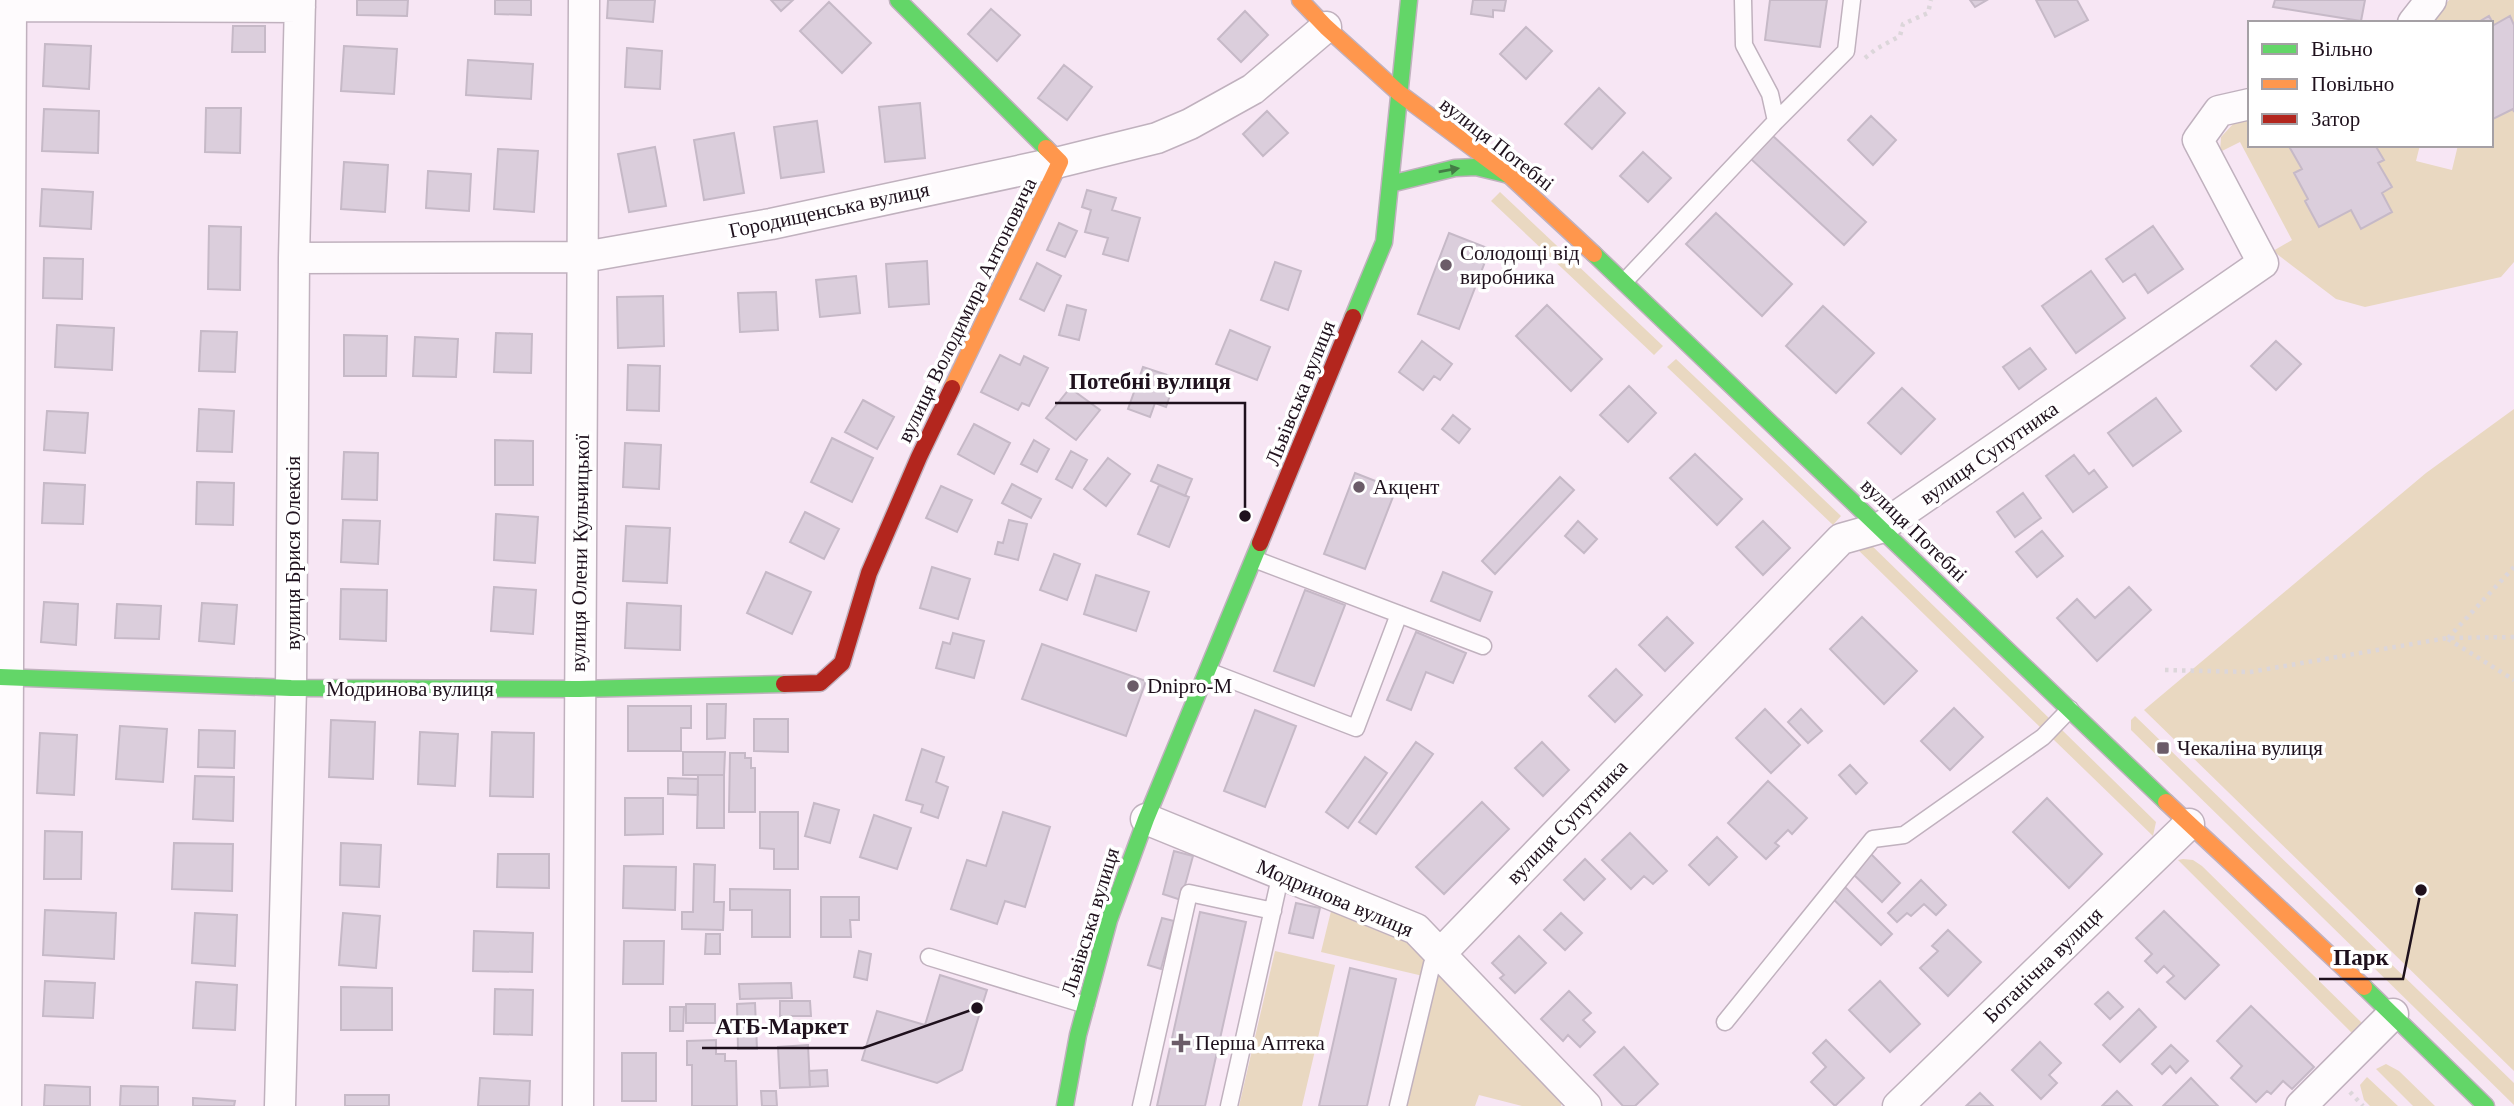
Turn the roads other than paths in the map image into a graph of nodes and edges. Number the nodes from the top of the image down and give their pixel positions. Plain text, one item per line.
1 (584, 0) edge
2 (898, 0) edge
3 (1300, 0) edge
4 (1409, 0) edge
5 (1743, 0) edge
6 (1852, 0) edge
7 (2431, 0) edge
8 (300, 3) edge
9 (5, 6) edge
10 (2415, 21) edge
11 (1326, 27) junction
12 (1399, 93) junction
13 (2248, 104) edge
14 (1776, 121) junction
15 (1060, 162) junction
16 (1509, 175) junction
17 (1390, 184) junction
18 (584, 257) junction
19 (294, 258) junction
20 (1624, 282) junction
21 (1880, 528) junction
22 (1254, 559) junction
23 (1399, 614) junction
24 (1483, 646) dead end
25 (1208, 671) junction
26 (4, 677) edge
27 (820, 683) joint
28 (291, 688) junction
29 (579, 690) junction
30 (2070, 709) junction
31 (1146, 819) junction
32 (2189, 824) junction
33 (1281, 873) junction
34 (1273, 911) junction
35 (1440, 954) junction
36 (929, 957) dead end
37 (1086, 1005) junction
38 (2393, 1014) junction
39 (1725, 1023) dead end
40 (1577, 1102) edge
41 (6, 1106) edge
42 (280, 1106) edge
43 (578, 1106) edge
44 (1065, 1106) edge
45 (1141, 1106) edge
46 (1229, 1106) edge
47 (1398, 1106) edge
48 (1898, 1106) edge
49 (2301, 1106) edge
50 (2486, 1106) edge

1 - 18 street, вулиця Олени Кульчицької
2 - 15 street, вулиця Володимира Антоновича
3 - 11 street, вулиця Потебні
4 - 12 street, Львівська вулиця
5 - 14 lane
6 - 14 lane
7 - 10 street
8 - 9 street
8 - 19 street, вулиця Брися Олексія
9 - 26 street
11 - 12 street, вулиця Потебні
11 - 15 street, Городищенська вулиця
12 - 16 street, вулиця Потебні
12 - 17 street, Львівська вулиця
13 - 21 street, вулиця Супутника
14 - 20 lane
15 - 18 street, Городищенська вулиця
15 - 27 street, вулиця Володимира Антоновича
17 -> 16 street
16 - 20 street, вулиця Потебні
17 - 22 street, Львівська вулиця
18 - 19 street, Городищенська вулиця
18 - 29 street, вулиця Олени Кульчицької
19 - 28 street, вулиця Брися Олексія
20 - 21 street, вулиця Потебні
21 - 30 street, вулиця Потебні
21 - 35 street, вулиця Супутника
22 - 23 lane
22 - 25 street, Львівська вулиця
23 - 24 lane
23 - 25 lane
25 - 31 street, Львівська вулиця
26 - 28 street, Модринова вулиця
26 - 41 street
27 - 29 street, Модринова вулиця
28 - 29 street, Модринова вулиця
28 - 42 street, вулиця Брися Олексія
29 - 43 street, вулиця Олени Кульчицької
30 - 32 street, вулиця Потебні
30 - 39 lane
31 - 33 street, Модринова вулиця
31 - 37 street, Львівська вулиця
32 - 38 street, вулиця Потебні
32 - 48 street, Ботанічна вулиця
33 - 34 lane
33 - 35 street, Модринова вулиця
34 - 45 lane
34 - 46 lane
35 - 40 street, Модринова вулиця
35 - 47 lane
36 - 37 lane
37 - 44 street, Львівська вулиця
38 - 49 street
38 - 50 street, вулиця Потебні

